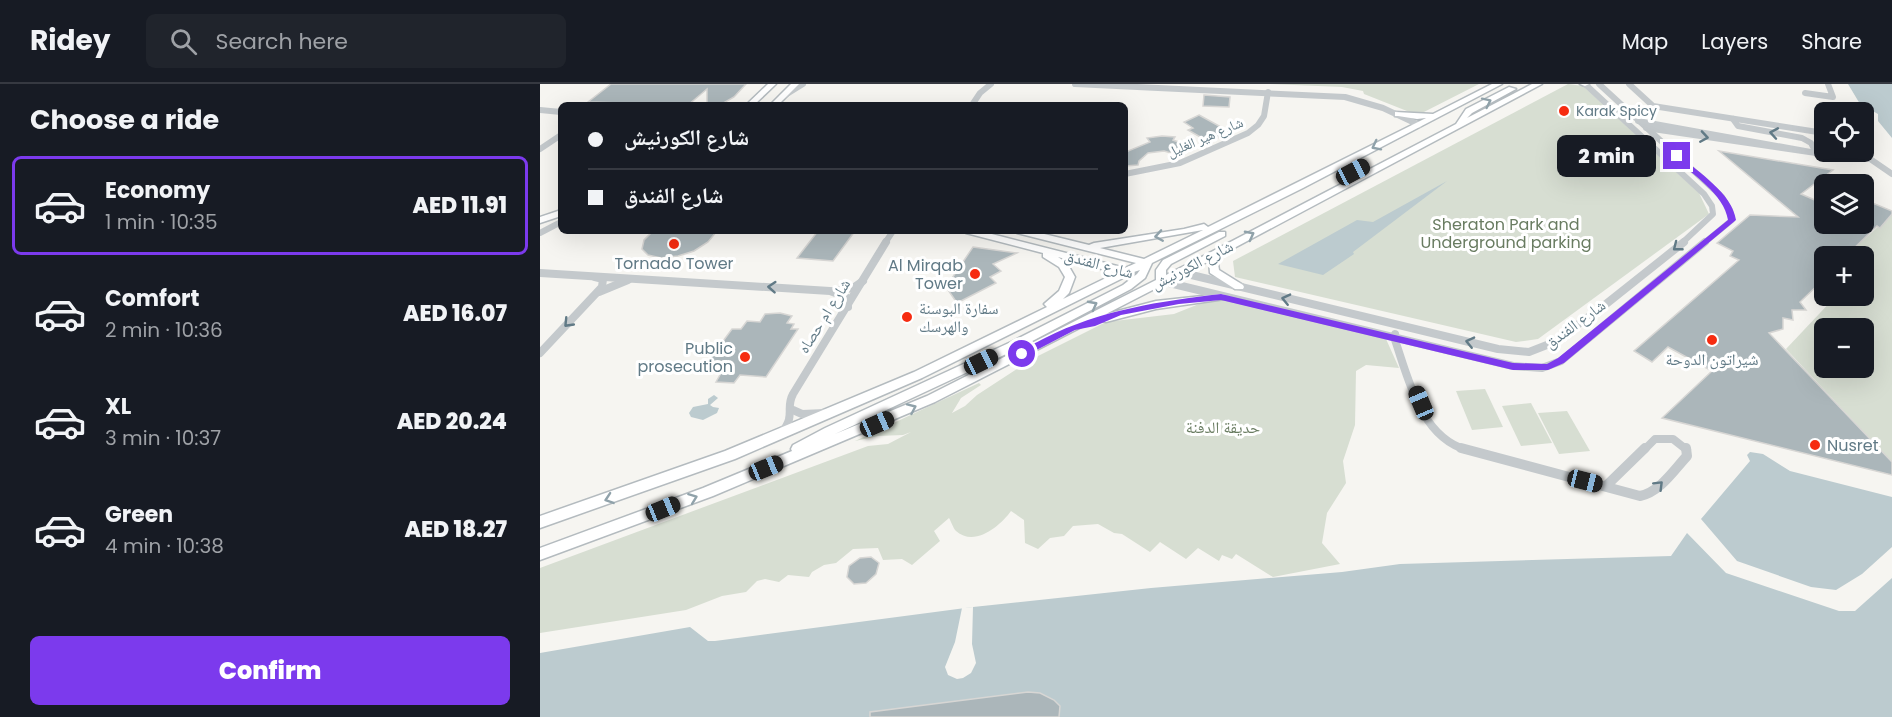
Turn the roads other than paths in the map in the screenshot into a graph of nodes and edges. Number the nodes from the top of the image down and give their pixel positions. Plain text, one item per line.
1 (795, 84) edge
2 (803, 84) edge
3 (991, 84) edge
4 (1075, 84) edge
5 (1498, 84) edge
6 (1522, 84) edge
7 (1585, 84) edge
8 (1599, 84) edge
9 (1629, 84) edge
10 (1828, 84) edge
11 (979, 85) edge
12 (1539, 85) edge
13 (767, 87) edge
14 (980, 93) junction
15 (1268, 93) junction
16 (1805, 93) dead end
17 (782, 97) junction
18 (753, 102) edge
19 (762, 102) edge
20 (777, 102) edge
21 (974, 102) edge
22 (1268, 106) junction
23 (1653, 106) junction
24 (540, 110) edge
25 (1448, 110) junction
26 (558, 112) edge
27 (1398, 114) junction
28 (1623, 119) junction
29 (1733, 119) junction
30 (1639, 122) junction
31 (1419, 125) junction
32 (1630, 125) junction
33 (1649, 126) junction
34 (1458, 127) junction
35 (1814, 132) edge
36 (1401, 134) junction
37 (558, 137) edge
38 (540, 149) edge
39 (1352, 159) junction
40 (1874, 162) edge
41 (1128, 173) edge
42 (1892, 174) edge
43 (1335, 190) junction
44 (558, 207) edge
45 (540, 212) edge
46 (558, 214) edge
47 (1236, 218) junction
48 (540, 220) edge
49 (558, 222) edge
50 (558, 223) edge
51 (540, 227) edge
52 (540, 233) edge
53 (892, 234) edge
54 (896, 234) edge
55 (982, 234) edge
56 (1032, 234) edge
57 (1694, 234) junction
58 (889, 240) junction
59 (1708, 242) junction
60 (1081, 246) junction
61 (1040, 248) junction
62 (1217, 252) junction
63 (1145, 262) junction
64 (1162, 267) junction
65 (1126, 272) junction
66 (1179, 272) junction
67 (540, 273) edge
68 (585, 275) junction
69 (1141, 276) junction
70 (647, 278) junction
71 (866, 279) junction
72 (1161, 281) junction
73 (1239, 287) junction
74 (830, 291) junction
75 (596, 294) junction
76 (1221, 297) junction
77 (848, 307) junction
78 (1032, 319) junction
79 (1579, 323) junction
80 (1398, 325) junction
81 (1073, 328) junction
82 (1596, 333) junction
83 (1394, 337) junction
84 (1527, 352) junction
85 (540, 353) edge
86 (1536, 368) junction
87 (793, 410) junction
88 (840, 410) junction
89 (777, 436) junction
90 (766, 468) junction
91 (1606, 486) junction
92 (540, 522) edge
93 (540, 554) edge

1 - 17 main road
2 - 17 street
3 - 14 street
4 - 15 street
5 - 25 main road, شارع الكورنيش
34 -> 6 main road
7 - 28 street, شارع الفندق
8 - 30 street, شارع الفندق
9 - 23 street
10 - 16 street
11 - 14 street
12 - 34 main road, شارع الكورنيش
13 - 18 main road
13 - 19 main road
14 - 21 street
15 - 22 street
15 - 27 street
17 - 20 main road
22 - 36 street
22 - 41 street, شارع هير الغليل
23 - 29 street
23 - 33 street
24 - 26 street
25 - 27 main road
25 - 31 main road, شارع الكورنيش
27 - 31 street
28 - 30 street
28 - 32 street, شارع الفندق
33 -> 29 street
29 - 35 street
30 - 33 street, شارع الفندق
31 - 36 main road, شارع الكورنيش
31 - 43 main road
32 - 33 street
32 - 57 street, شارع الفندق
33 - 59 street, شارع الفندق
34 - 43 main road, شارع الكورنيش
36 -> 39 main road, شارع الكورنيش
37 - 38 street
39 - 47 main road, شارع الكورنيش
39 - 64 main road
40 - 42 street
62 -> 43 main road, شارع الكورنيش
44 - 45 main road
46 - 48 main road
47 -> 60 main road
47 - 63 main road, شارع الكورنيش
49 - 51 main road
50 - 52 street
53 - 58 street, شارع ام حصاه
54 - 58 street, شارع ام حصاه
55 - 61 main road, شارع الفندق
56 - 60 main road, شارع الفندق
57 - 59 street
57 -> 79 street, شارع الفندق
58 - 71 street, شارع ام حصاه
59 - 82 street, شارع الفندق
60 - 63 main road, شارع الفندق
61 - 65 main road, شارع الفندق
61 - 78 main road
62 - 66 main road, شارع الكورنيش
62 - 73 main road
63 - 64 main road, شارع الفندق
63 - 65 main road, شارع الكورنيش
63 - 69 main road
64 - 66 main road, شارع الفندق
64 - 72 main road
65 - 69 main road, شارع الفندق
65 - 78 main road, شارع الكورنيش
66 - 72 main road, شارع الكورنيش
66 - 73 street, شارع الفندق
67 - 68 street
68 - 70 street
68 - 75 street
69 - 72 main road, شارع الفندق
90 -> 69 main road
74 -> 70 street
70 - 75 street
71 - 74 street
71 - 77 street, شارع ام حصاه
72 - 76 street, شارع الفندق
72 - 81 main road, شارع الكورنيش
80 -> 73 street, شارع الفندق
74 - 77 street
75 -> 85 street
76 - 81 main road
76 - 83 street, شارع الفندق
77 - 87 street, شارع ام حصاه
78 - 88 main road, شارع الكورنيش
79 - 82 street
79 - 84 street, شارع الفندق
80 - 83 street
84 -> 80 street, شارع الفندق
90 -> 81 main road, شارع الكورنيش
82 - 86 street, شارع الفندق
83 - 86 street, شارع الفندق
83 - 91 street
84 - 86 street
87 - 88 street
87 - 89 street, شارع ام حصاه
88 - 89 main road, شارع الكورنيش
89 -> 92 main road, شارع الكورنيش
93 -> 90 main road, شارع الكورنيش
91 -> 91 street

